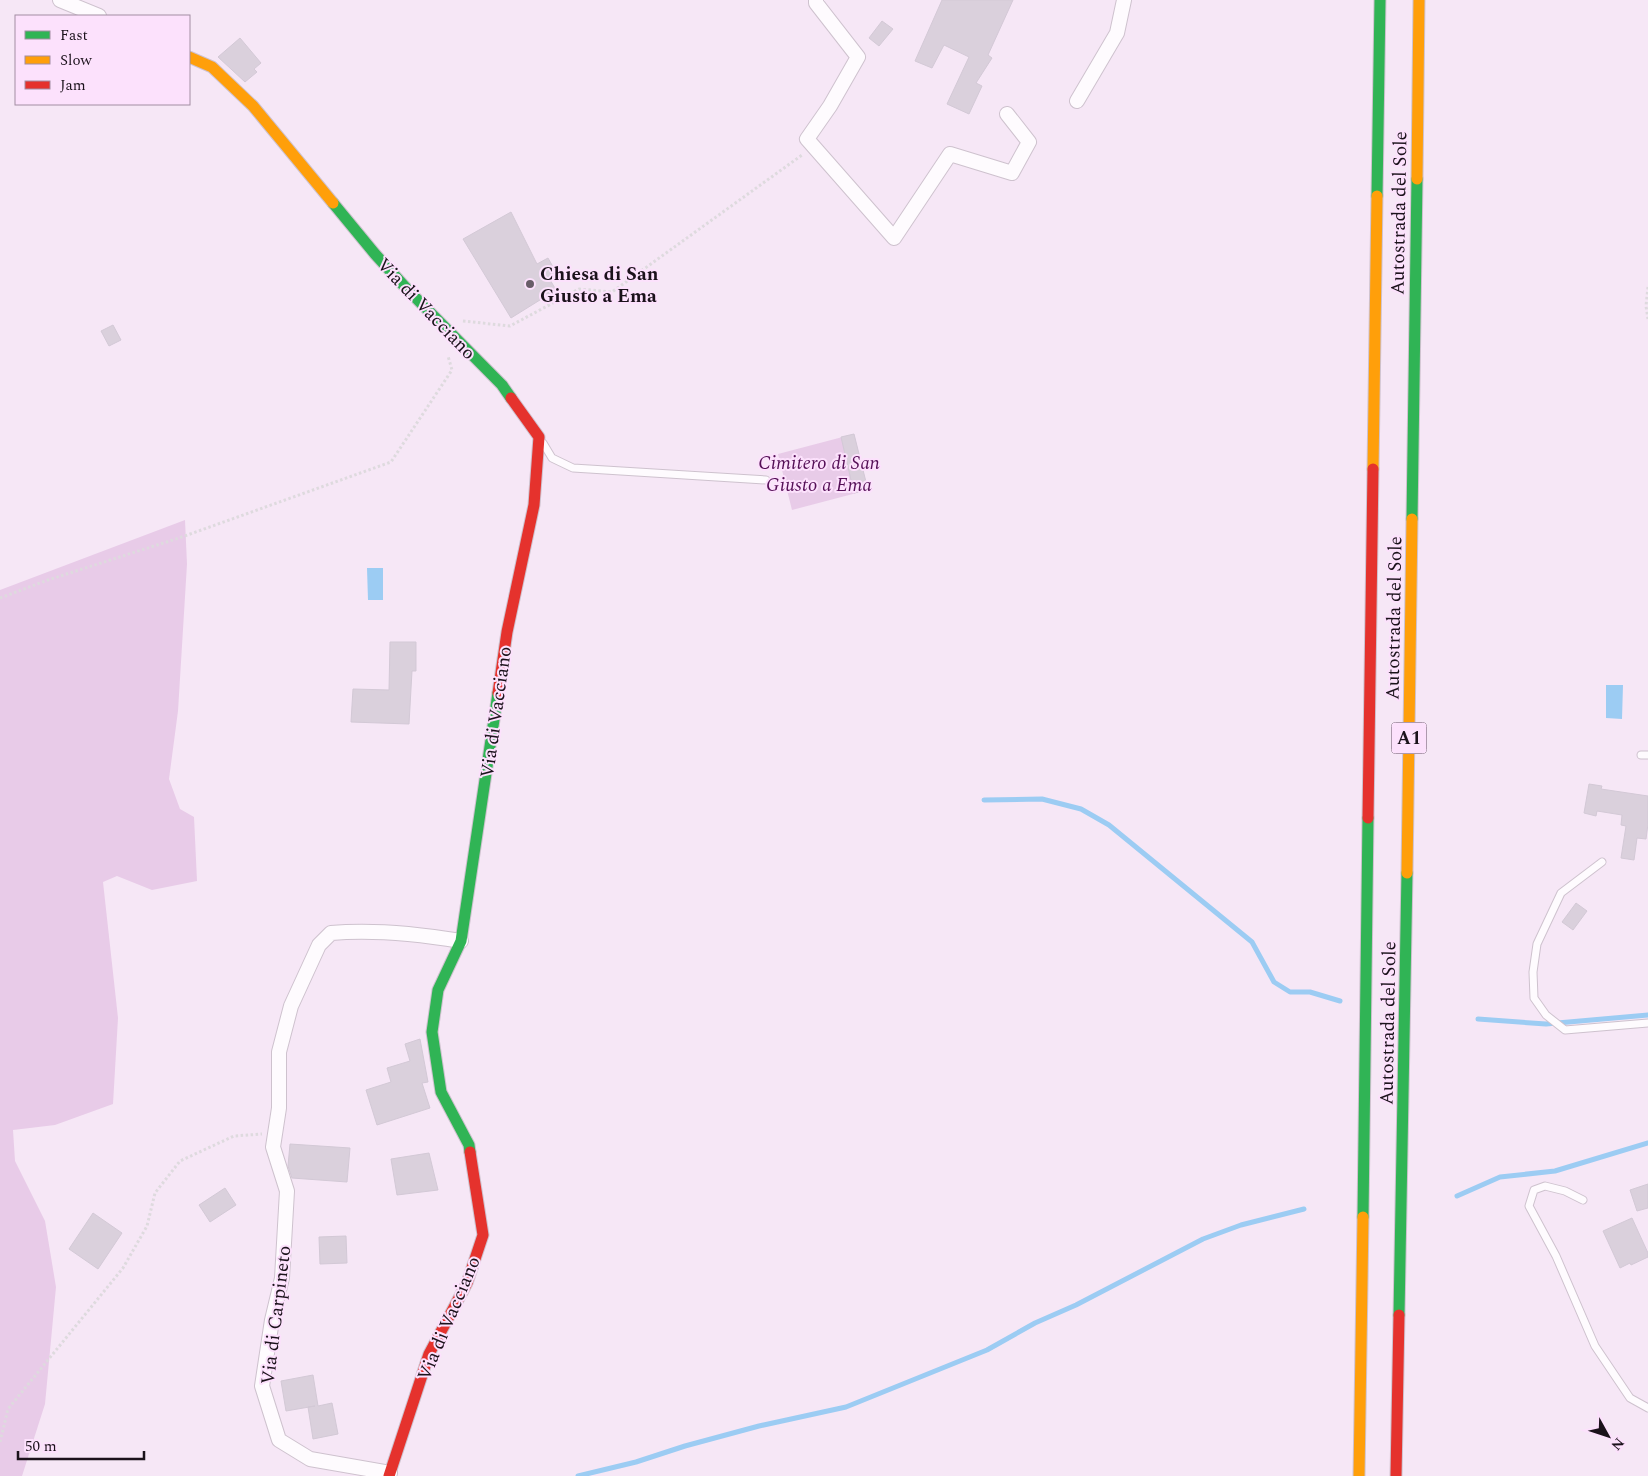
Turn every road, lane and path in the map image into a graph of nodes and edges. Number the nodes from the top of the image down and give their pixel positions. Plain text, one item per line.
1 (60, 0) edge
2 (816, 0) edge
3 (1124, 0) edge
4 (1380, 0) edge
5 (1419, 0) edge
6 (97, 15) edge
7 (190, 57) edge
8 (1077, 101) dead end
9 (1007, 114) dead end
10 (813, 146) junction
11 (1648, 287) edge
12 (436, 318) junction
13 (1648, 319) edge
14 (447, 353) dead end
15 (539, 436) junction
16 (766, 480) dead end
17 (0, 598) edge
18 (1602, 862) dead end
19 (461, 941) junction
20 (1648, 1023) edge
21 (275, 1133) junction
22 (1583, 1200) dead end
23 (1648, 1408) edge
24 (0, 1442) edge
25 (389, 1475) edge
26 (1359, 1476) edge
27 (1396, 1476) edge

1 - 6 street
2 - 10 street
3 - 8 street
4 - 26 main road, Autostrada del Sole / A1
5 - 27 main road, Autostrada del Sole / A1
7 - 12 main road, Via di Vacciano
9 - 10 street
10 - 12 path
11 - 13 path
12 - 15 main road, Via di Vacciano
14 - 17 path
15 - 16 lane
15 - 19 main road, Via di Vacciano
18 - 20 lane
19 - 21 street, Via di Carpineto
19 - 25 main road, Via di Vacciano
21 - 24 path
21 - 25 street, Via di Carpineto
22 - 23 lane

